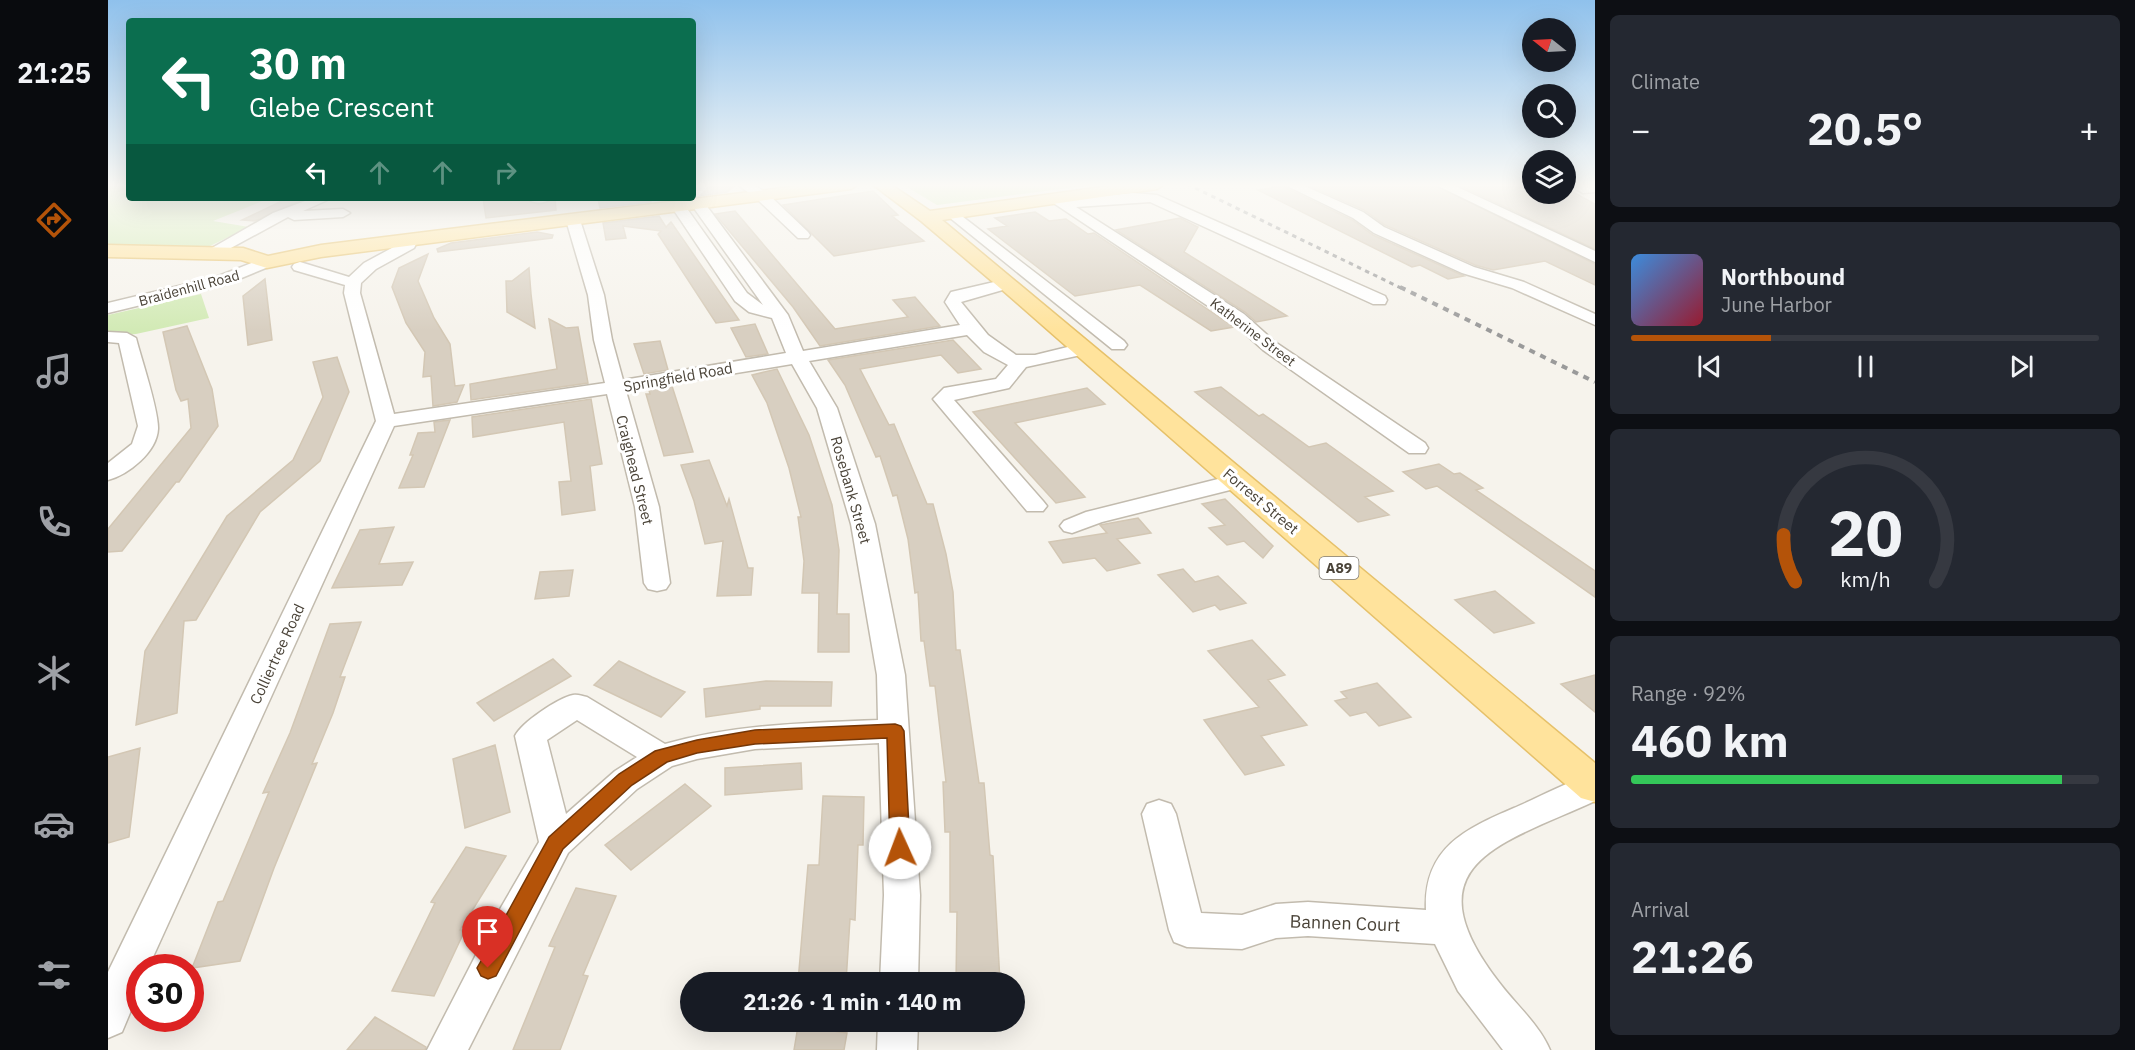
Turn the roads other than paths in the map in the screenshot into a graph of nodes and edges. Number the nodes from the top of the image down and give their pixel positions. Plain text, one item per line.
1 (247, 233) edge
2 (468, 233) edge
3 (577, 233) edge
4 (711, 233) edge
5 (946, 233) edge
6 (978, 233) edge
7 (1108, 233) edge
8 (1230, 233) edge
9 (1386, 233) edge
10 (1544, 233) edge
11 (411, 240) junction
12 (108, 250) edge
13 (213, 252) junction
14 (1595, 257) edge
15 (267, 262) junction
16 (300, 267) dead end
17 (347, 273) junction
18 (1007, 284) junction
19 (1379, 300) dead end
20 (108, 308) edge
21 (1595, 320) edge
22 (969, 329) junction
23 (108, 337) edge
24 (1118, 345) dead end
25 (1084, 350) junction
26 (797, 357) junction
27 (1020, 362) junction
28 (615, 387) junction
29 (386, 422) junction
30 (1418, 448) dead end
31 (108, 473) edge
32 (1238, 481) junction
33 (1035, 506) dead end
34 (1072, 526) dead end
35 (657, 583) dead end
36 (895, 731) junction
37 (662, 756) junction
38 (1595, 786) edge
39 (1159, 814) dead end
40 (556, 843) junction
41 (1445, 928) junction
42 (899, 972) edge
43 (108, 1018) edge
44 (898, 1032) edge
45 (447, 1050) edge
46 (897, 1050) edge
47 (1530, 1050) edge

1 - 13 street
2 - 11 main road
3 - 28 street, Craighead Street
4 - 26 street, Rosebank Street
5 - 18 main road, Forrest Street / A89
6 - 24 street
7 - 30 street, Katherine Street
8 - 19 street
9 - 21 street
10 - 14 street
11 - 15 main road
11 - 17 street
12 - 13 main road
13 - 15 main road
15 - 20 street, Braidenhill Road
16 - 17 street
17 - 29 street
18 - 22 street
18 - 25 main road, Forrest Street / A89
22 - 26 street, Springfield Road
22 - 27 street
23 - 31 street
25 - 27 street
25 - 32 main road, Forrest Street / A89
26 - 28 street, Springfield Road
26 - 36 street, Rosebank Street
27 - 33 street
28 - 29 street, Springfield Road
28 - 35 street, Craighead Street
29 - 43 street, Colliertree Road
32 - 34 street
32 - 38 main road, Forrest Street / A89
36 - 37 street
36 - 42 street, Rosebank Street
37 - 40 street
37 - 40 street
38 - 41 street
39 - 41 street, Bannen Court
40 - 45 street
41 - 47 street
44 - 46 street

